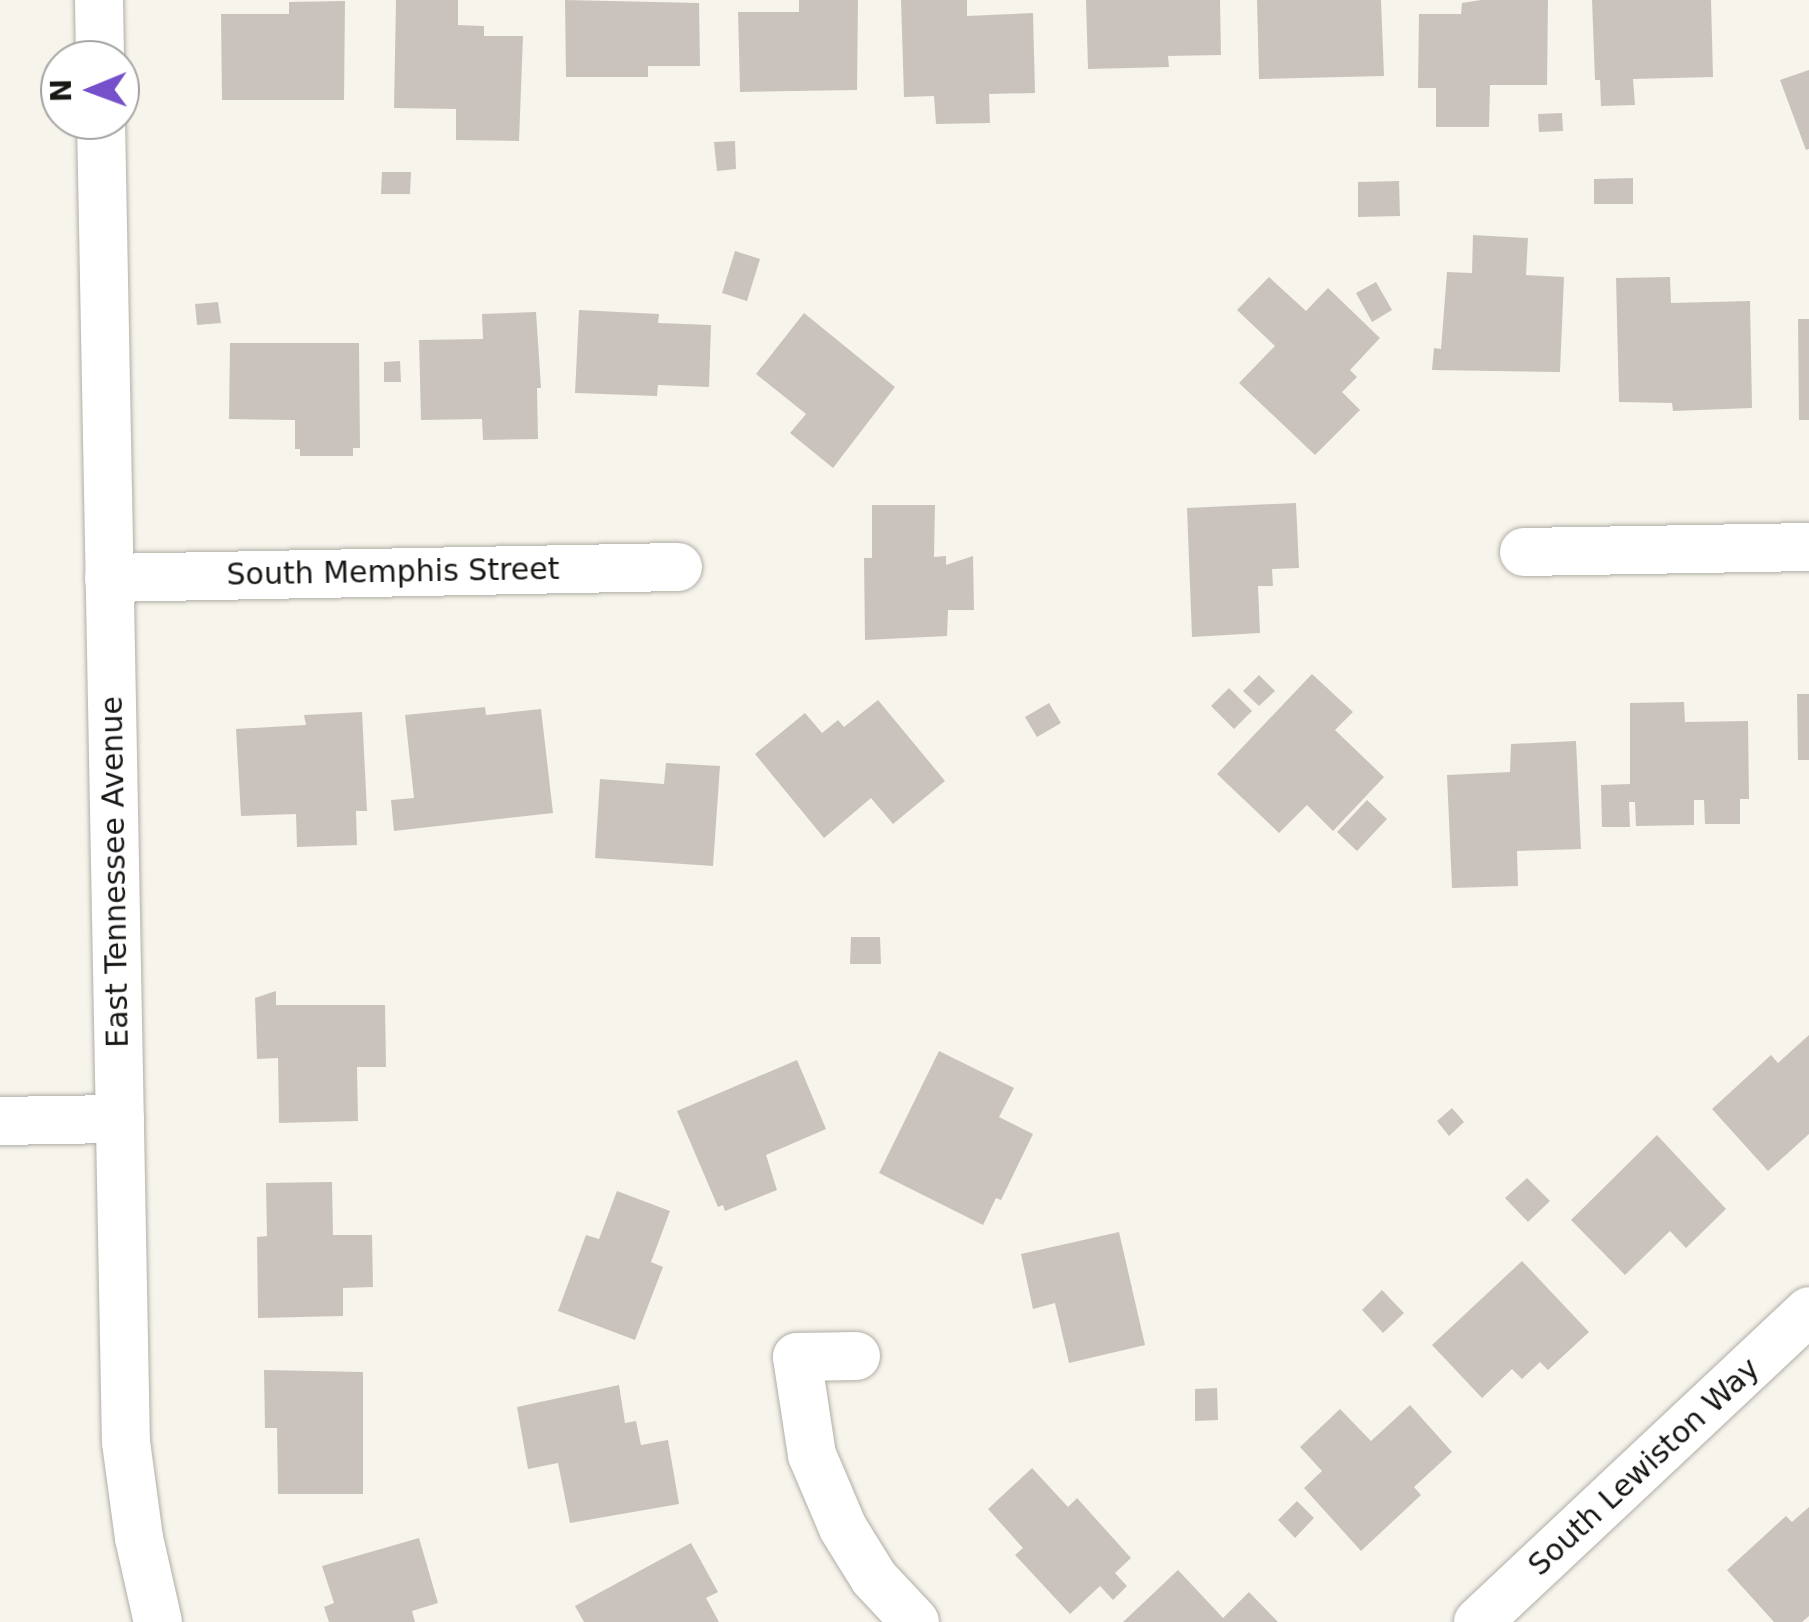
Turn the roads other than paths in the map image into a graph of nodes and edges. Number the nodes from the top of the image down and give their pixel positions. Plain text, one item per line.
1 (99, 0) edge
2 (100, 40) edge
3 (102, 140) edge
4 (1809, 547) edge
5 (1524, 552) dead end
6 (678, 567) dead end
7 (110, 578) junction
8 (120, 1119) junction
9 (0, 1121) edge
10 (1809, 1311) edge
11 (856, 1356) dead end
12 (158, 1622) edge
13 (915, 1622) edge
14 (1478, 1622) edge

1 - 2 street
3 - 7 street, East Tennessee Avenue
4 - 5 street
6 - 7 street, South Memphis Street
7 - 8 street, East Tennessee Avenue
8 - 9 street
8 - 12 street, East Tennessee Avenue
10 - 14 street, South Lewiston Way
11 - 13 street

